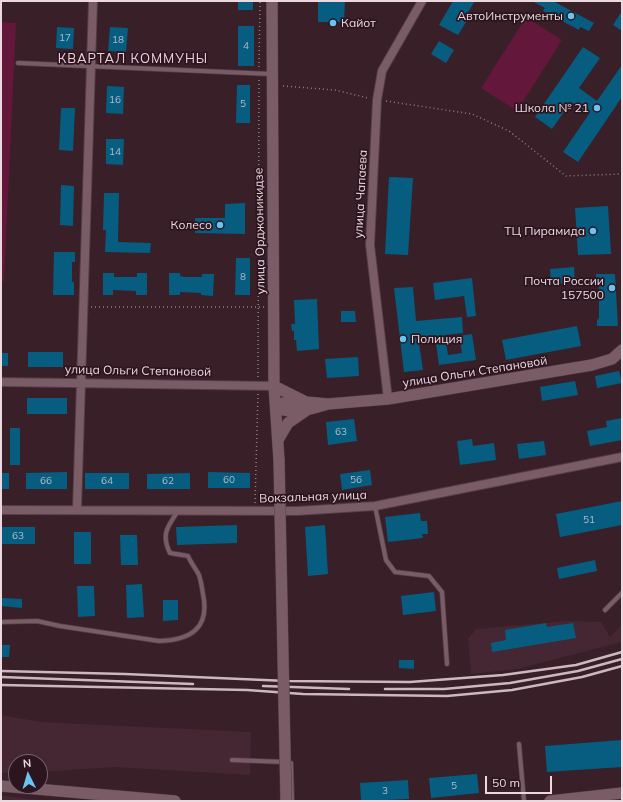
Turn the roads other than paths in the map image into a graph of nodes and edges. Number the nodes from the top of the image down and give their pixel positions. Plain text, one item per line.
1 (93, 1) edge
2 (272, 1) edge
3 (422, 1) edge
4 (18, 63) dead end
5 (92, 66) junction
6 (272, 80) junction
7 (622, 350) edge
8 (1, 382) edge
9 (80, 383) junction
10 (274, 386) junction
11 (388, 399) junction
12 (307, 406) junction
13 (276, 407) junction
14 (278, 440) junction
15 (622, 457) edge
16 (375, 506) junction
17 (77, 509) junction
18 (1, 510) edge
19 (178, 511) junction
20 (622, 593) edge
21 (605, 610) dead end
22 (1, 622) edge
23 (447, 664) dead end
24 (519, 744) dead end
25 (232, 760) dead end
26 (1, 786) edge
27 (622, 793) edge
28 (175, 801) edge
29 (286, 801) edge
30 (292, 801) edge
31 (524, 801) edge
32 (550, 801) edge

1 - 5 street
2 - 6 main road, улица Орджоникидзе
3 - 11 street, улица Чапаева
4 - 5 lane
5 - 6 lane
5 - 9 street
6 - 10 main road, улица Орджоникидзе
7 - 11 main road, улица Ольги Степановой
8 - 9 street, улица Ольги Степановой
9 - 10 street, улица Ольги Степановой
9 - 17 street
10 - 12 main road
10 - 13 main road, улица Орджоникидзе
11 - 12 main road, улица Ольги Степановой
12 - 13 main road
12 - 14 main road
13 - 14 main road, улица Орджоникидзе
14 - 29 main road, улица Орджоникидзе, bridge
15 - 16 street, Вокзальная улица
16 - 19 street, Вокзальная улица
16 - 23 lane
17 - 18 street, Вокзальная улица
17 - 19 street, Вокзальная улица
19 - 22 lane
20 - 21 lane
24 - 31 lane
25 - 30 lane
26 - 28 main road
27 - 32 main road

